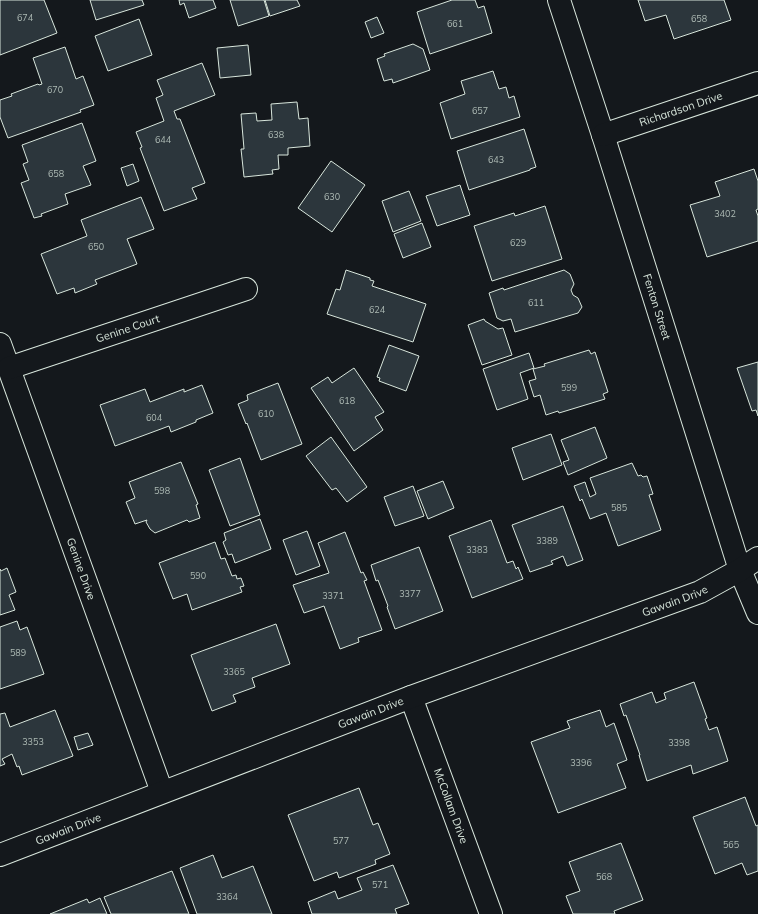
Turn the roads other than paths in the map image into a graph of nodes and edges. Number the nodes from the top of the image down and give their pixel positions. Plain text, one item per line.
1 (559, 0) edge
2 (758, 83) edge
3 (603, 135) junction
4 (246, 289) dead end
5 (0, 344) edge
6 (9, 368) junction
7 (758, 558) edge
8 (740, 570) junction
9 (758, 613) edge
10 (411, 697) junction
11 (162, 792) junction
12 (0, 855) edge
13 (491, 914) edge

1 - 3 street, Fenton Street
2 - 3 street, Richardson Drive
3 - 8 street, Fenton Street
4 - 6 street, Genine Court
5 - 6 street, Genine Drive
6 - 11 street, Genine Drive
7 - 8 street, Gawain Drive
8 - 9 street, Fenton Street
8 - 10 street, Gawain Drive
10 - 11 street, Gawain Drive
10 - 13 street, McCollam Drive
11 - 12 street, Gawain Drive

